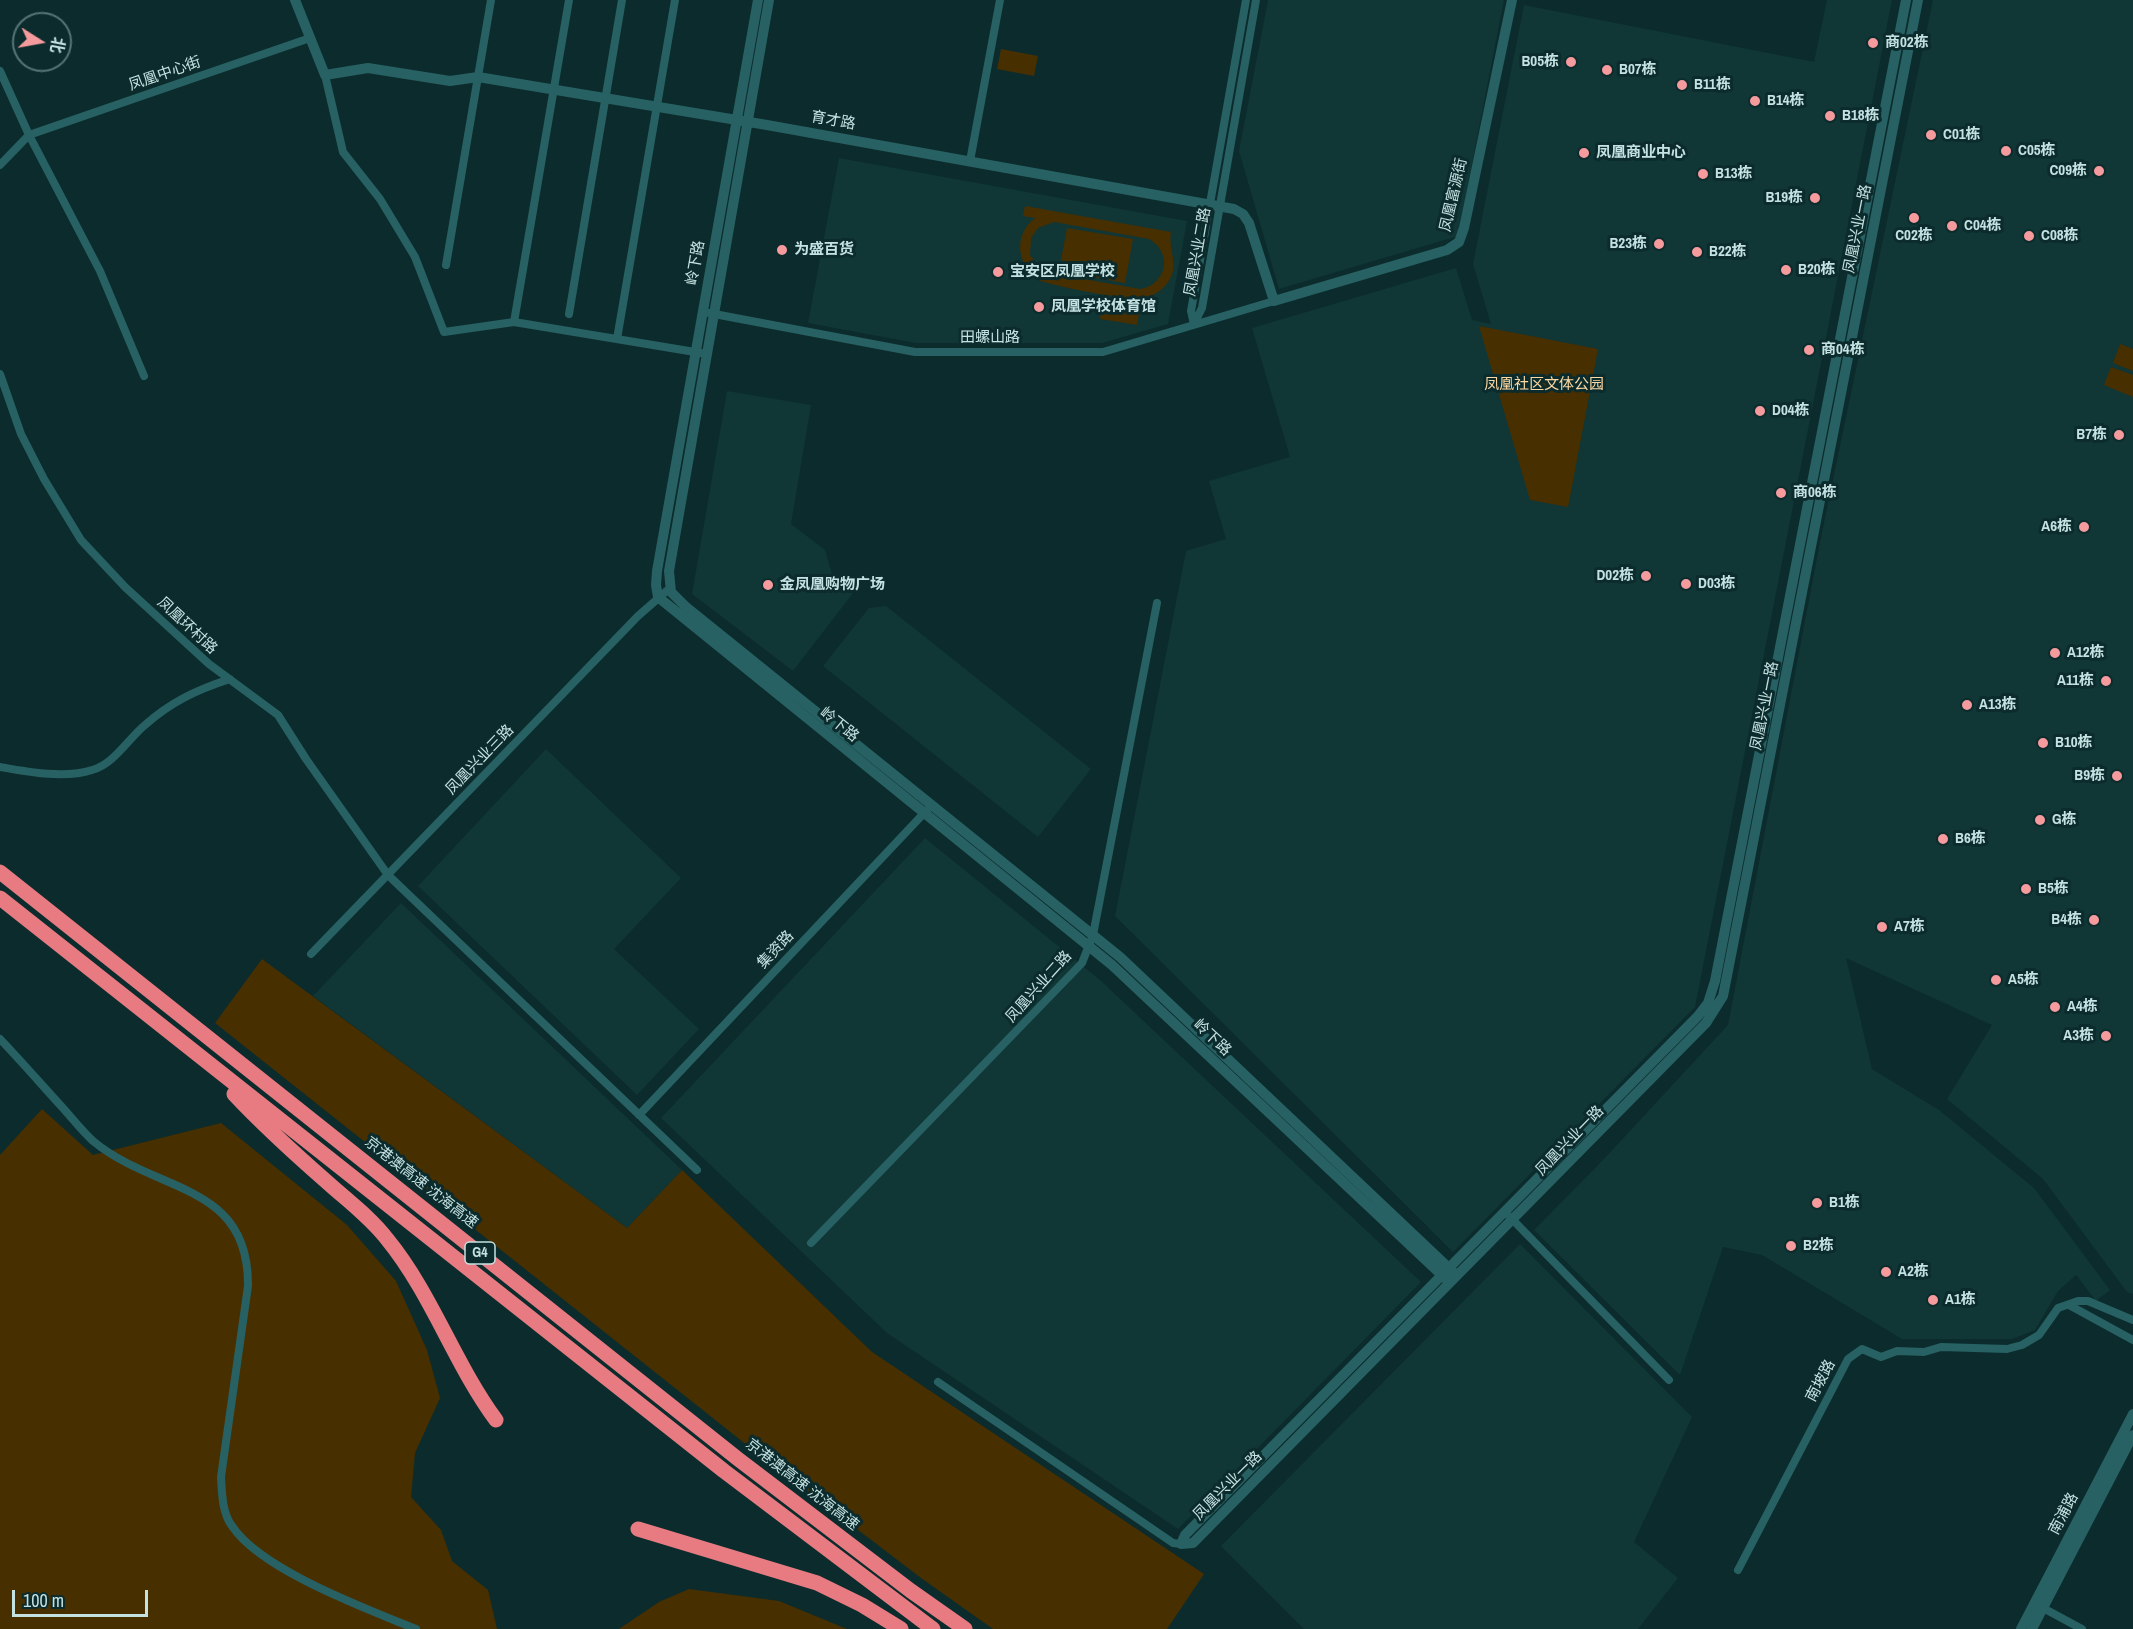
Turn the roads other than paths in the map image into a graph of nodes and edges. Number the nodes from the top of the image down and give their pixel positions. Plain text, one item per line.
1 (295, 0) edge
2 (491, 0) edge
3 (569, 0) edge
4 (622, 0) edge
5 (675, 0) edge
6 (758, 0) edge
7 (769, 0) edge
8 (1000, 0) edge
9 (1246, 0) edge
10 (1256, 0) edge
11 (1512, 0) edge
12 (1906, 0) edge
13 (1918, 0) edge
14 (310, 38) junction
15 (0, 70) edge
16 (325, 75) junction
17 (478, 77) junction
18 (554, 90) junction
19 (605, 99) junction
20 (657, 107) junction
21 (742, 121) junction
22 (29, 135) junction
23 (970, 161) junction
24 (0, 165) edge
25 (1215, 205) junction
26 (446, 266) dead end
27 (1274, 301) junction
28 (709, 313) junction
29 (569, 314) dead end
30 (514, 322) junction
31 (1194, 324) junction
32 (617, 339) junction
33 (701, 353) junction
34 (0, 374) edge
35 (144, 376) dead end
36 (670, 588) junction
37 (658, 597) junction
38 (1157, 603) dead end
39 (230, 679) junction
40 (0, 767) edge
41 (928, 809) junction
42 (0, 872) edge
43 (387, 874) junction
44 (0, 898) edge
45 (1091, 941) junction
46 (311, 954) dead end
47 (0, 1039) edge
48 (204, 1060) junction
49 (639, 1114) junction
50 (697, 1170) dead end
51 (1509, 1216) junction
52 (811, 1243) dead end
53 (1450, 1276) junction
54 (2069, 1305) junction
55 (2133, 1320) edge
56 (2133, 1340) edge
57 (1669, 1380) dead end
58 (938, 1382) dead end
59 (2133, 1414) edge
60 (496, 1420) dead end
61 (2133, 1435) edge
62 (638, 1529) dead end
63 (1180, 1544) joint
64 (1738, 1570) dead end
65 (2043, 1608) junction
66 (416, 1629) edge
67 (901, 1629) edge
68 (933, 1629) edge
69 (965, 1629) edge
70 (2021, 1629) edge
71 (2032, 1629) edge
72 (2082, 1629) edge

1 - 14 street
2 - 17 street
3 - 18 street
4 - 19 street
5 - 20 street
6 - 21 street, 岭下路
7 - 21 street, 岭下路
8 - 23 street
9 - 25 street, 凤凰兴业二路
10 - 25 street, 凤凰兴业二路
11 - 27 street, 凤凰富源街
12 - 51 street, 凤凰兴业一路
13 - 51 street, 凤凰兴业一路
14 - 16 street
14 - 22 street, 凤凰中心街
15 - 22 street
16 - 17 street, 育才路
16 - 30 street
17 - 18 street, 育才路
17 - 26 street
18 - 19 street, 育才路
18 - 30 street
19 - 20 street, 育才路
19 - 29 street
20 - 21 street, 育才路
20 - 32 street
21 - 23 street, 育才路
21 - 28 street, 岭下路
22 - 24 street
22 - 35 street
23 - 25 street, 育才路
25 - 27 street, 育才路
25 - 31 street, 凤凰兴业二路
27 - 31 street, 田螺山路
28 - 31 street, 田螺山路
28 - 33 street, 岭下路
30 - 32 street
32 - 33 street
33 - 36 street, 岭下路
33 - 37 street, 岭下路
34 - 39 street, 凤凰环村路
36 - 37 street, 凤凰兴业三路
36 - 41 street, 岭下路
37 - 41 street, 岭下路
37 - 43 street, 凤凰兴业三路
38 - 45 street, 凤凰兴业二路
39 - 40 street
39 - 43 street, 凤凰环村路
41 - 45 street, 岭下路
41 - 49 street, 集资路
42 - 69 highway, 京港澳高速 沈海高速 / G4
43 - 46 street, 凤凰兴业三路
43 - 49 street, 凤凰环村路
44 - 48 highway, G4
45 - 52 street, 凤凰兴业二路
45 - 53 street, 岭下路
47 - 66 street
48 - 60 highway
48 - 68 highway, G4
49 - 50 street, 凤凰环村路
51 - 53 street, 凤凰兴业一路
51 - 57 street
53 - 63 street, 凤凰兴业一路
54 - 55 street
54 - 56 street
54 - 64 street, 南坡路
58 - 63 street
59 - 70 street, 南浦路
61 - 65 street, 南浦路
62 - 67 highway
65 - 71 street, 南浦路
65 - 72 street

